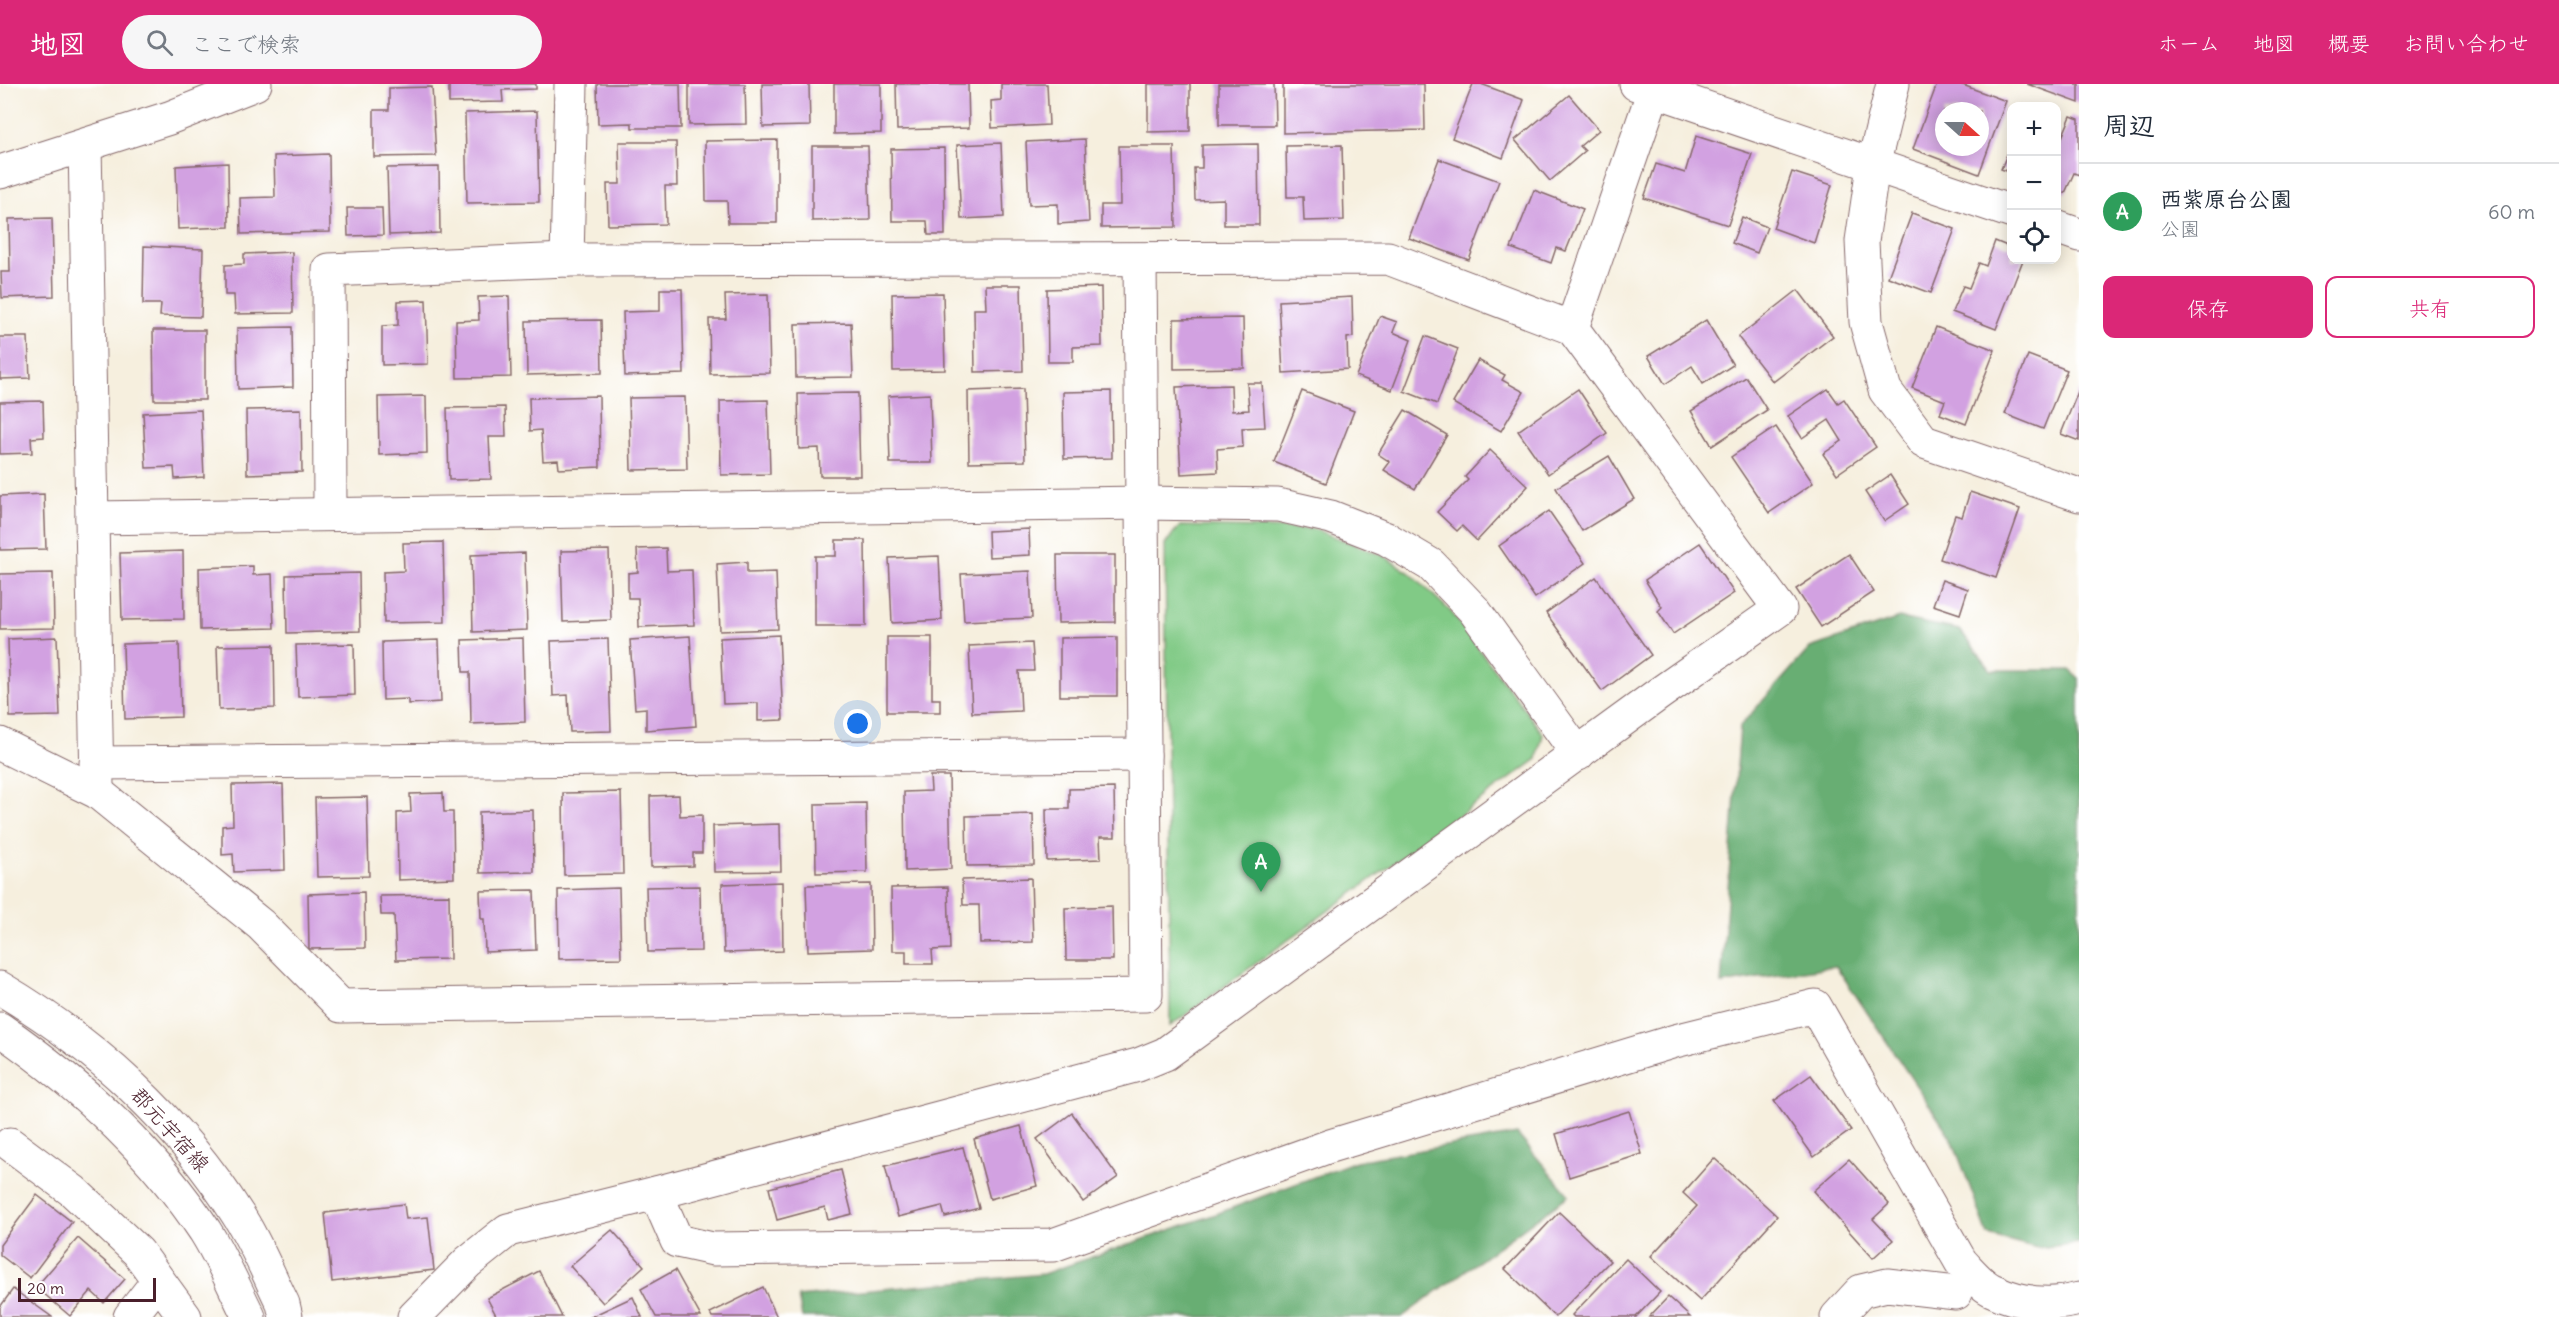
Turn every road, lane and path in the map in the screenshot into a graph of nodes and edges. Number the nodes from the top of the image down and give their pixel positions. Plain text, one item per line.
1 (255, 84) edge
2 (571, 84) edge
3 (1893, 84) edge
4 (1645, 87) edge
5 (85, 145) junction
6 (1872, 166) junction
7 (0, 172) edge
8 (2007, 210) edge
9 (2061, 229) edge
10 (2079, 235) edge
11 (567, 260) junction
12 (1140, 260) junction
13 (1572, 328) junction
14 (2079, 495) edge
15 (1142, 503) junction
16 (330, 513) junction
17 (92, 518) junction
18 (0, 744) edge
19 (1578, 754) junction
20 (1144, 755) junction
21 (97, 778) junction
22 (0, 988) edge
23 (0, 1029) edge
24 (10, 1144) dead end
25 (656, 1193) junction
26 (158, 1281) junction
27 (1957, 1291) edge
28 (2079, 1299) edge
29 (130, 1317) edge
30 (185, 1317) edge
31 (249, 1317) edge
32 (286, 1317) edge
33 (414, 1317) edge
34 (1837, 1317) edge

1 - 5 street
2 - 11 street
3 - 6 street
4 - 6 street
4 - 13 street
5 - 7 street
5 - 17 street
6 - 8 street
6 - 14 street
9 - 10 street
11 - 12 street
11 - 16 street
12 - 13 street
12 - 15 street
13 - 19 street
15 - 16 street
15 - 19 street
15 - 20 street
16 - 17 street
17 - 21 street
18 - 21 street
19 - 25 street
20 - 21 street
20 - 21 street
22 - 32 street, 郡元宇宿線
23 - 31 street, 郡元宇宿線
24 - 26 street
25 - 27 street
25 - 33 street
26 - 29 street
26 - 30 street
27 - 28 street
27 - 34 street

